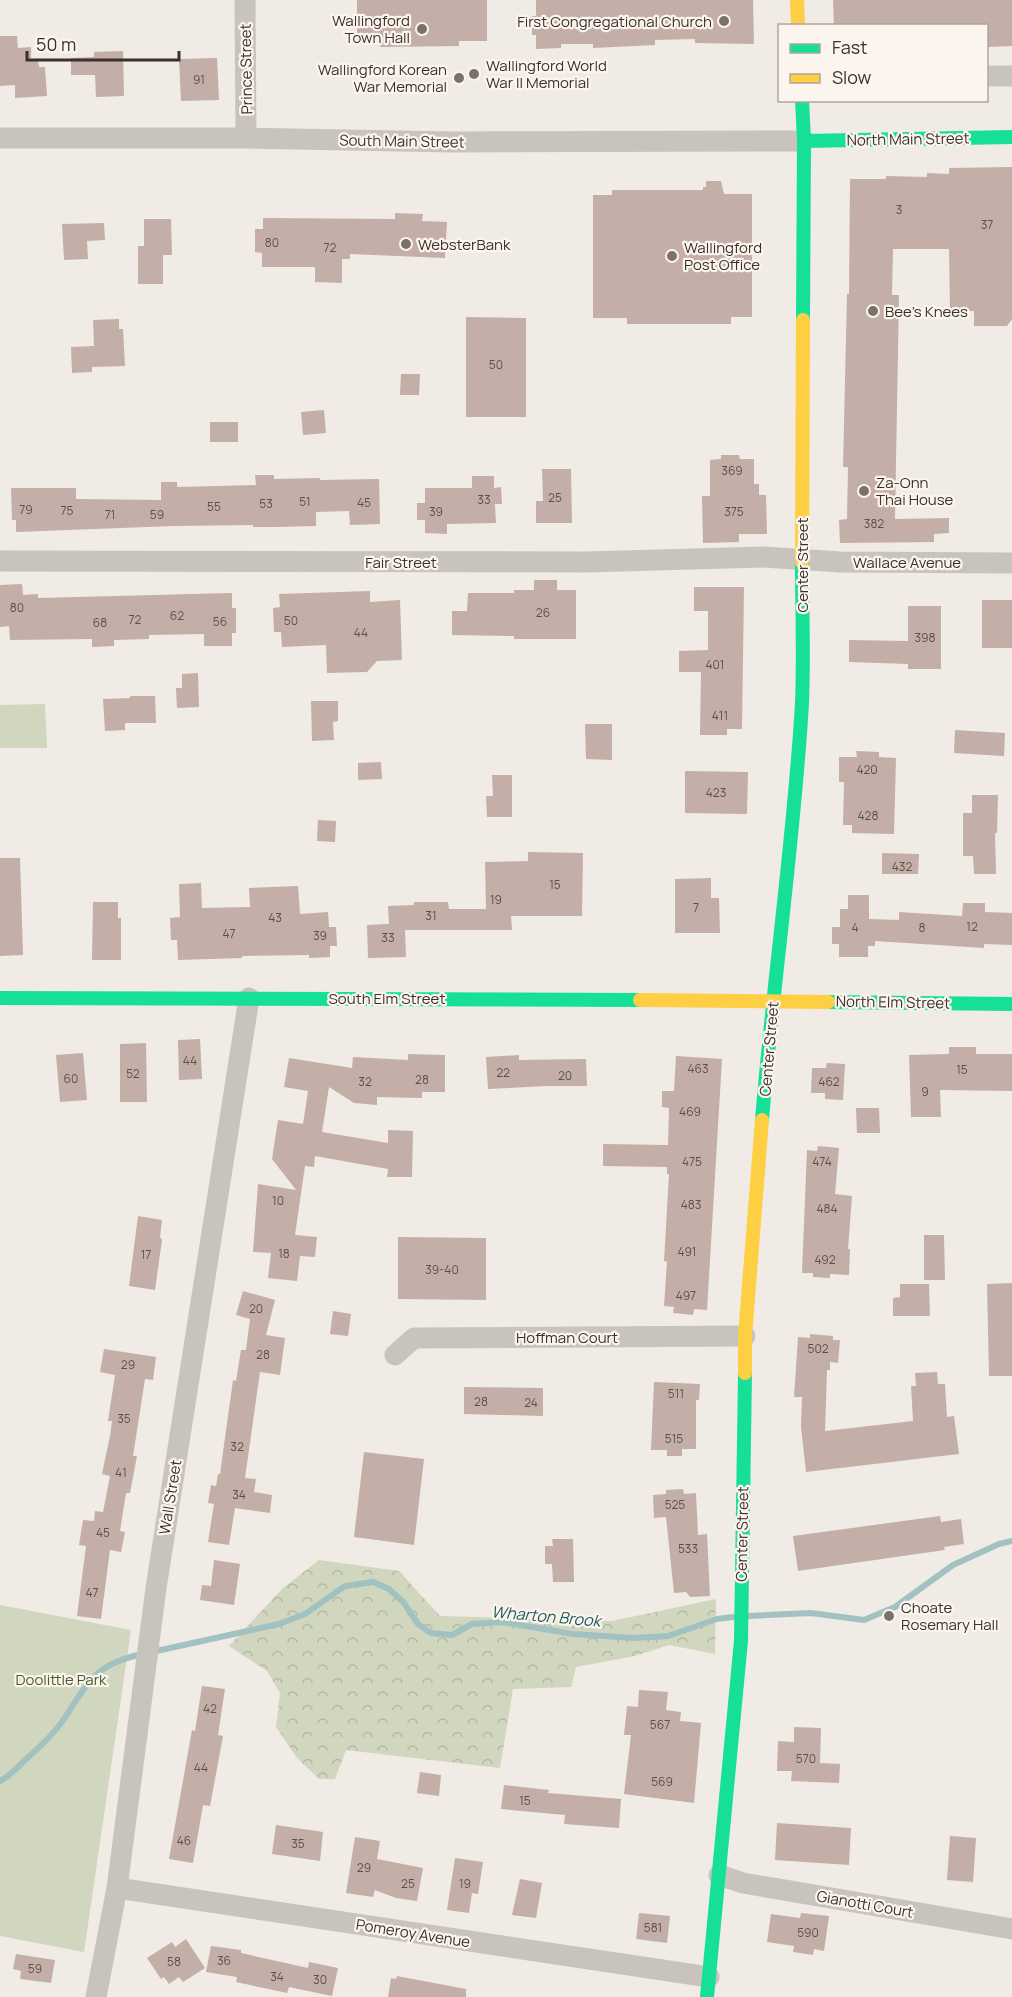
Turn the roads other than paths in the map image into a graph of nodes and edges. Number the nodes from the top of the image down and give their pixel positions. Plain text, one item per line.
1 (245, 0) edge
2 (797, 0) edge
3 (798, 24) edge
4 (988, 76) edge
5 (1012, 76) edge
6 (802, 102) edge
7 (1012, 137) edge
8 (0, 138) edge
9 (246, 138) junction
10 (804, 141) junction
11 (802, 559) junction
12 (0, 561) edge
13 (1012, 563) edge
14 (0, 998) edge
15 (249, 998) junction
16 (774, 1000) junction
17 (1012, 1004) edge
18 (745, 1336) junction
19 (395, 1355) dead end
20 (719, 1875) junction
21 (117, 1888) junction
22 (1012, 1929) edge
23 (708, 1987) edge
24 (96, 1997) edge

1 - 9 street, Prince Street
2 - 3 main road
4 - 5 street
6 - 10 main road, Center Street
7 - 10 main road, North Main Street
8 - 9 street, South Main Street
9 - 10 street, South Main Street
10 - 11 main road, Center Street
11 - 12 street, Fair Street
11 - 13 street, Wallace Avenue
11 - 16 main road, Center Street
14 - 15 main road, South Elm Street
15 - 16 main road, South Elm Street
15 - 21 street, Wall Street
16 - 17 main road, North Elm Street
16 - 18 main road, Center Street
18 - 19 street, Hoffman Court
18 - 20 main road, Center Street
20 - 22 street, Gianotti Court
20 - 23 main road, Center Street
21 - 23 street, Pomeroy Avenue
21 - 24 street, Wall Street

